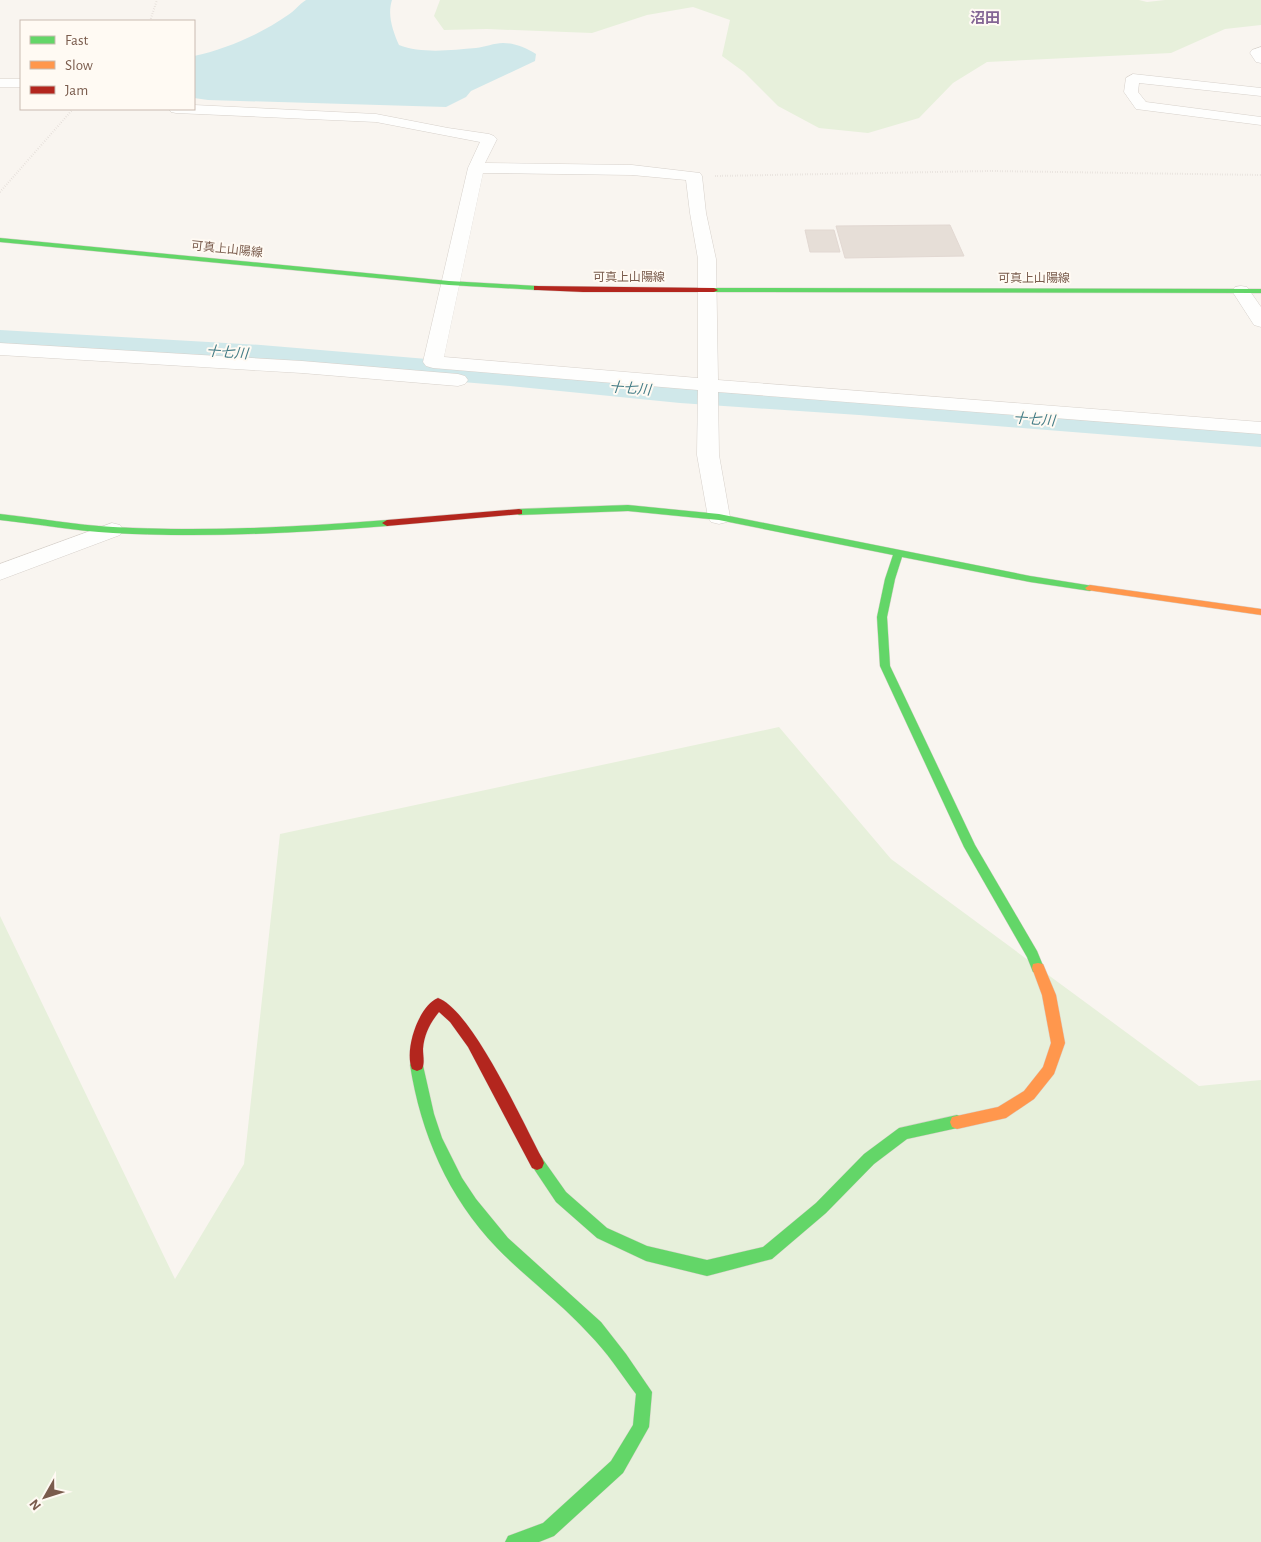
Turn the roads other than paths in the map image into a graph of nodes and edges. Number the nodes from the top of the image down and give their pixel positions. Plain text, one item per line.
1 (1261, 51) edge
2 (1261, 59) edge
3 (0, 83) edge
4 (20, 83) edge
5 (1261, 92) edge
6 (195, 110) edge
7 (1261, 121) edge
8 (476, 168) junction
9 (0, 240) edge
10 (449, 283) junction
11 (707, 291) junction
12 (1241, 291) junction
13 (1261, 291) edge
14 (1261, 321) edge
15 (0, 348) edge
16 (707, 392) junction
17 (1261, 428) edge
18 (0, 517) edge
19 (720, 517) junction
20 (112, 530) junction
21 (899, 552) junction
22 (0, 572) edge
23 (1261, 612) edge
24 (514, 1542) edge

1 - 2 street
3 - 4 street
5 - 7 street
6 - 8 street
8 - 10 street
8 - 11 street
9 - 10 street, 可真上山陽線
10 - 11 street, 可真上山陽線
10 - 16 street
11 - 12 street, 可真上山陽線
11 - 16 street
12 - 13 street, 可真上山陽線
12 - 14 street
15 - 16 street
16 - 17 street
16 - 19 street
18 - 20 street
19 - 20 street
19 - 21 street
20 - 22 street
21 - 23 street
21 - 24 street

